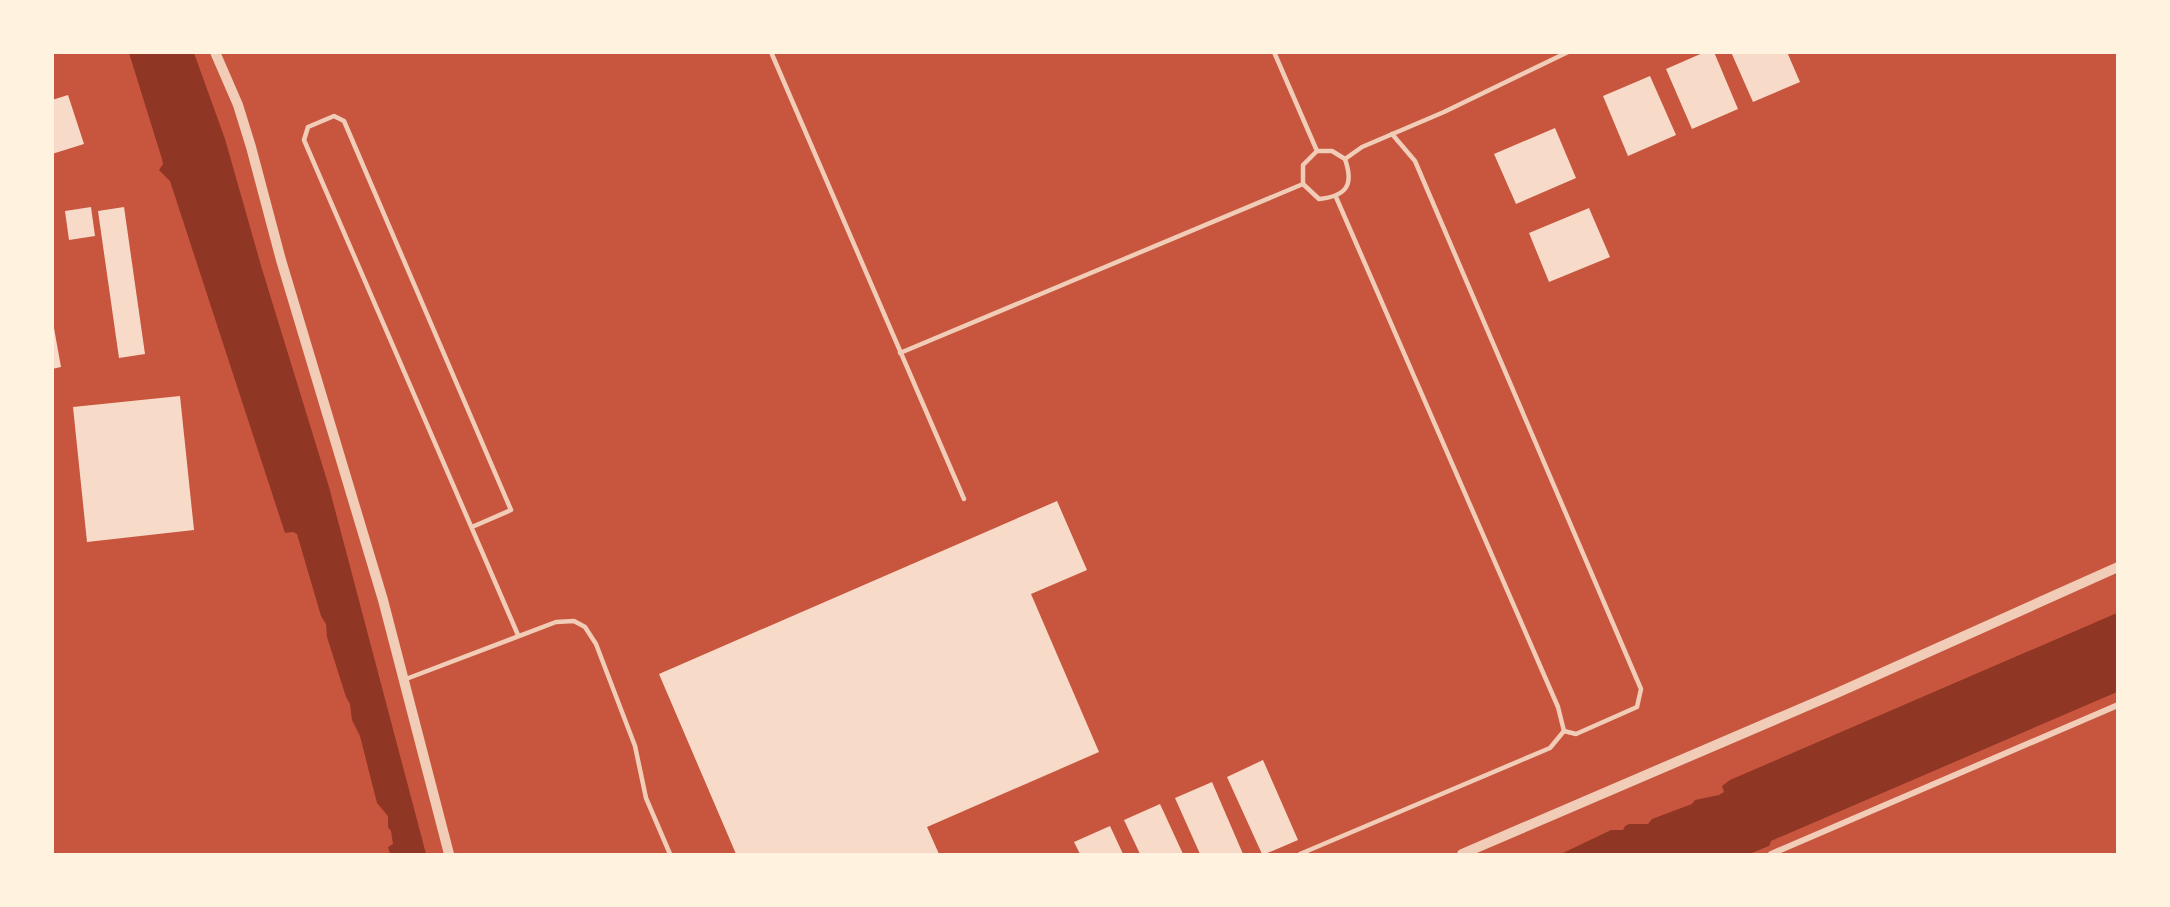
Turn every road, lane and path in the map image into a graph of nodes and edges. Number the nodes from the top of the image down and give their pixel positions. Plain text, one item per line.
1 (215, 52) edge
2 (771, 52) edge
3 (1274, 52) edge
4 (1568, 52) edge
5 (1392, 135) junction
6 (1317, 151) junction
7 (1345, 159) junction
8 (1303, 184) junction
9 (1336, 197) junction
10 (900, 353) junction
11 (964, 500) dead end
12 (472, 527) junction
13 (2118, 567) edge
14 (518, 635) junction
15 (404, 680) junction
16 (2118, 705) edge
17 (1564, 731) junction
18 (449, 855) edge
19 (670, 855) edge
20 (1300, 855) edge
21 (1462, 855) edge
22 (1771, 855) edge

1 - 15 street
2 - 10 lane
3 - 6 lane
4 - 5 lane
5 - 7 lane
5 - 17 lane
6 - 7 lane
6 - 8 lane
7 - 9 lane
8 - 9 lane
8 - 10 lane
9 - 17 lane
10 - 11 lane
12 - 12 lane
12 - 14 lane
13 - 21 street
14 - 15 lane
14 - 19 lane
15 - 18 street
16 - 22 street
17 - 20 lane

